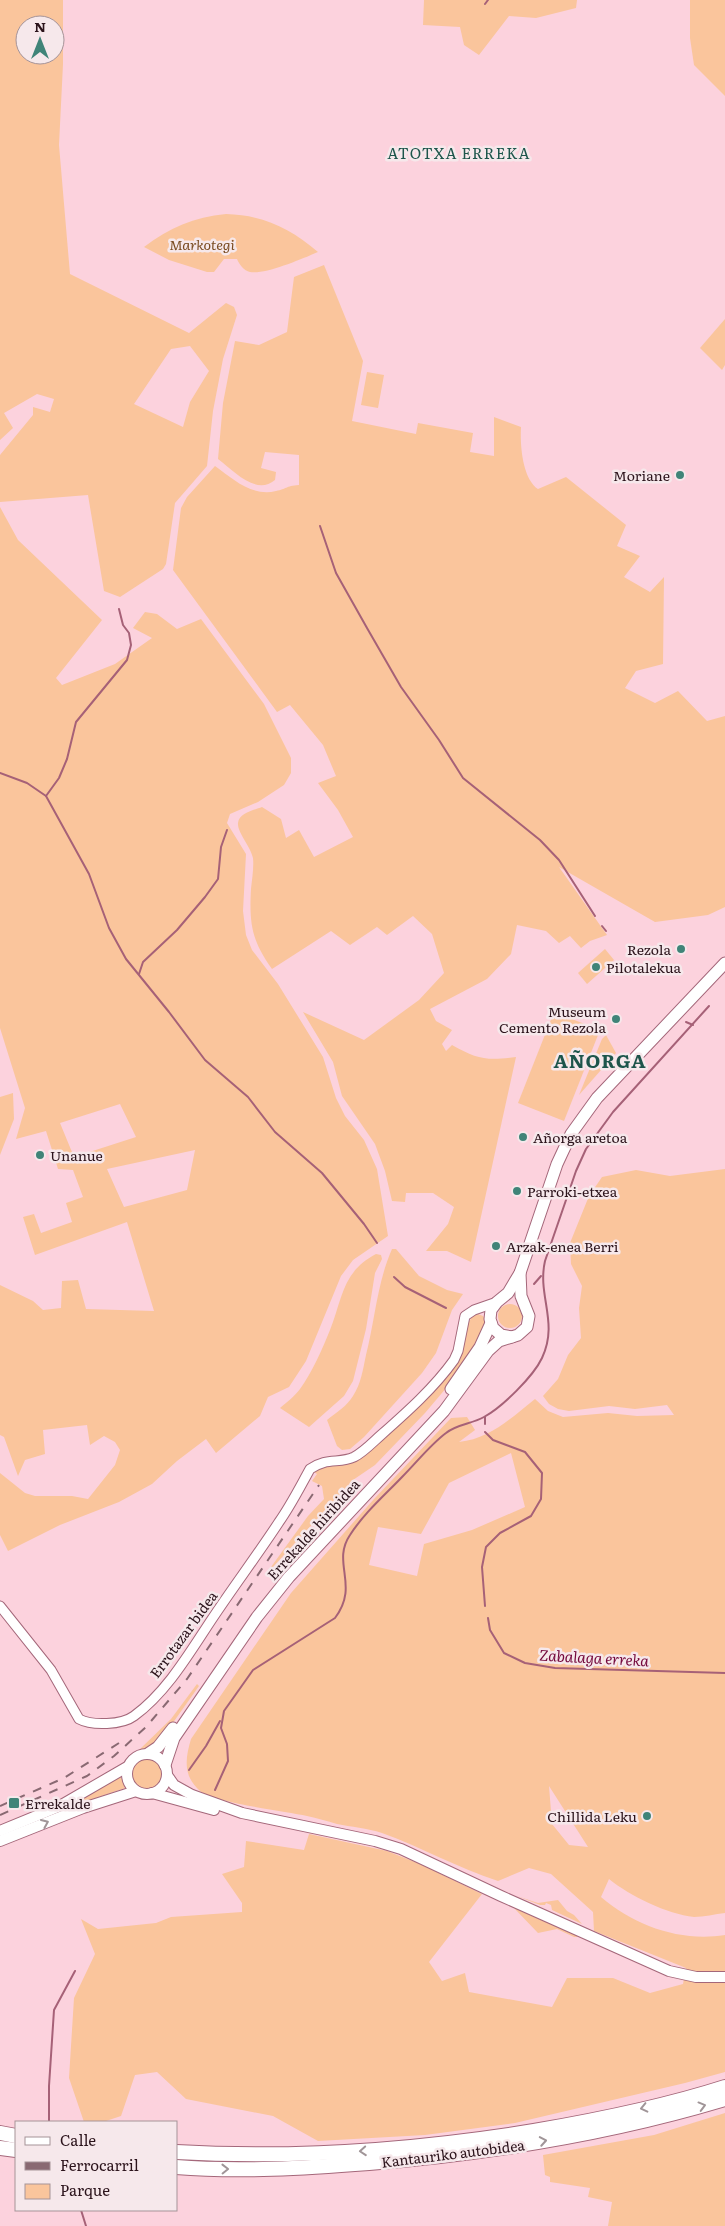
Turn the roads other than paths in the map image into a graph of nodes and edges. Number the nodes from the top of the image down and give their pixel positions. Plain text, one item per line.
1 (725, 963) edge
2 (520, 1273) junction
3 (499, 1301) junction
4 (524, 1304) junction
5 (478, 1309) junction
6 (490, 1320) junction
7 (512, 1337) junction
8 (0, 1606) edge
9 (149, 1753) junction
10 (127, 1767) junction
11 (166, 1770) junction
12 (136, 1791) junction
13 (152, 1793) junction
14 (242, 1812) junction
15 (0, 1831) edge
16 (0, 1841) edge
17 (725, 1977) edge
18 (725, 2087) edge
19 (725, 2099) edge
20 (0, 2133) edge
21 (15, 2136) edge
22 (0, 2148) edge
23 (15, 2150) edge
24 (178, 2152) edge
25 (178, 2167) edge

1 - 2 main road
2 - 3 main road
2 - 4 main road
3 - 4 main road
3 - 5 street
3 - 6 main road
4 - 7 main road
5 - 6 street
5 - 8 street, Errotazar bidea
6 - 7 main road
6 - 9 main road, Errekalde hiribidea
7 - 11 main road, Errekalde hiribidea
9 - 10 main road
9 - 11 main road
10 - 12 main road
10 - 15 main road
11 - 13 main road
11 - 14 main road
12 - 13 main road
16 -> 12 main road
13 - 14 main road
14 - 17 main road
18 -> 24 highway, Kantauriko autobidea
25 -> 19 highway, Kantauriko autobidea
20 - 21 highway
22 - 23 highway

